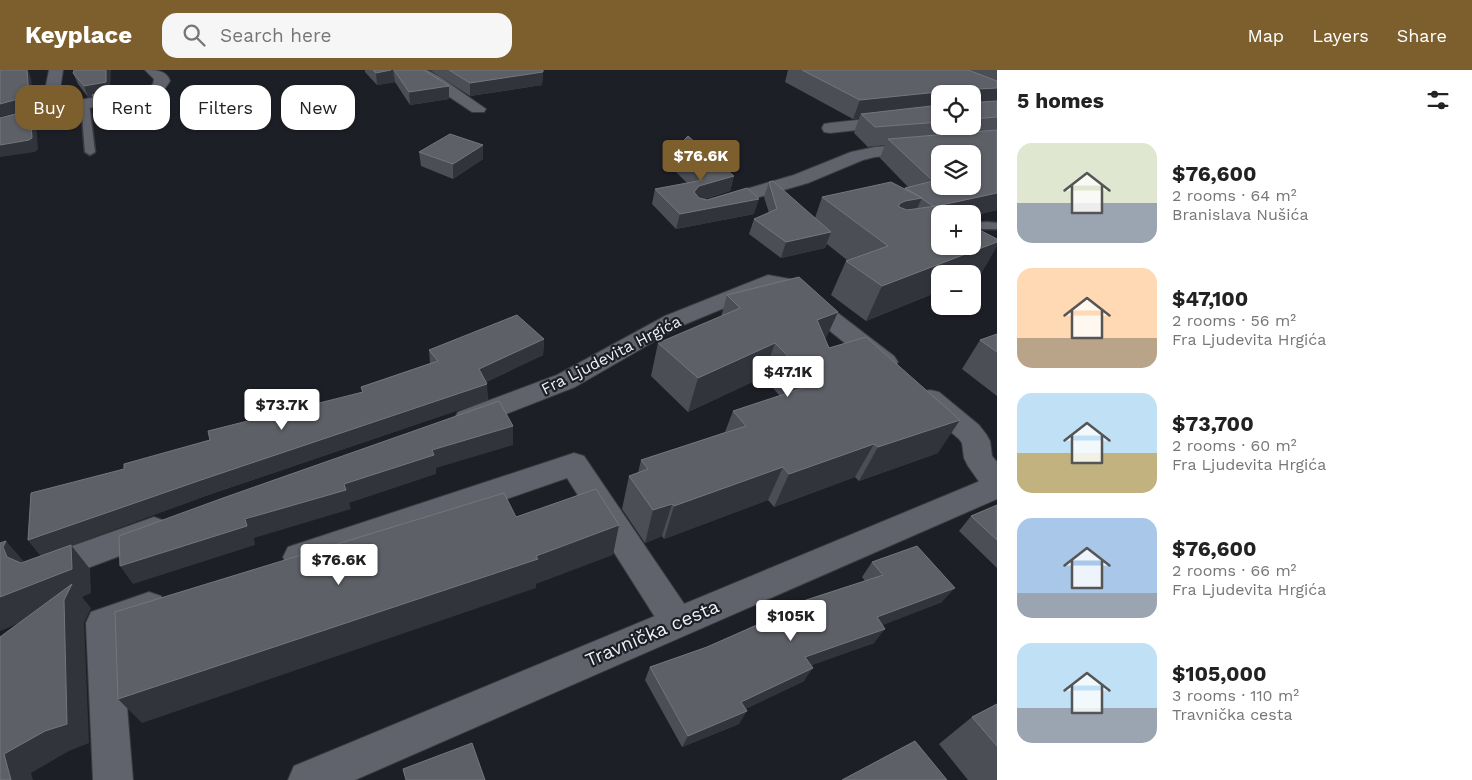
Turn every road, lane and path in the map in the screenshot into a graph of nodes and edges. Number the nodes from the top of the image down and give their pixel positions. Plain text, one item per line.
1 (56, 70) edge
2 (152, 70) edge
3 (416, 70) edge
4 (54, 85) edge
5 (85, 103) joint
6 (478, 109) dead end
7 (931, 117) edge
8 (15, 120) edge
9 (0, 124) edge
10 (830, 128) dead end
11 (997, 142) edge
12 (90, 152) dead end
13 (703, 207) edge
14 (981, 225) edge
15 (997, 226) edge
16 (444, 427) edge
17 (997, 485) edge
18 (173, 523) edge
19 (272, 566) edge
20 (43, 571) edge
21 (178, 597) edge
22 (677, 622) junction
23 (112, 780) edge
24 (308, 780) edge

1 - 4 street
2 - 5 street
3 - 6 street
5 - 12 lane
7 - 10 street
8 - 9 street
11 - 13 street
14 - 15 lane
16 - 17 street, Fra Ljudevita Hrgića
17 - 22 street, Travnička cesta
18 - 20 street
19 - 22 street
21 - 23 street
22 - 24 street, Travnička cesta

